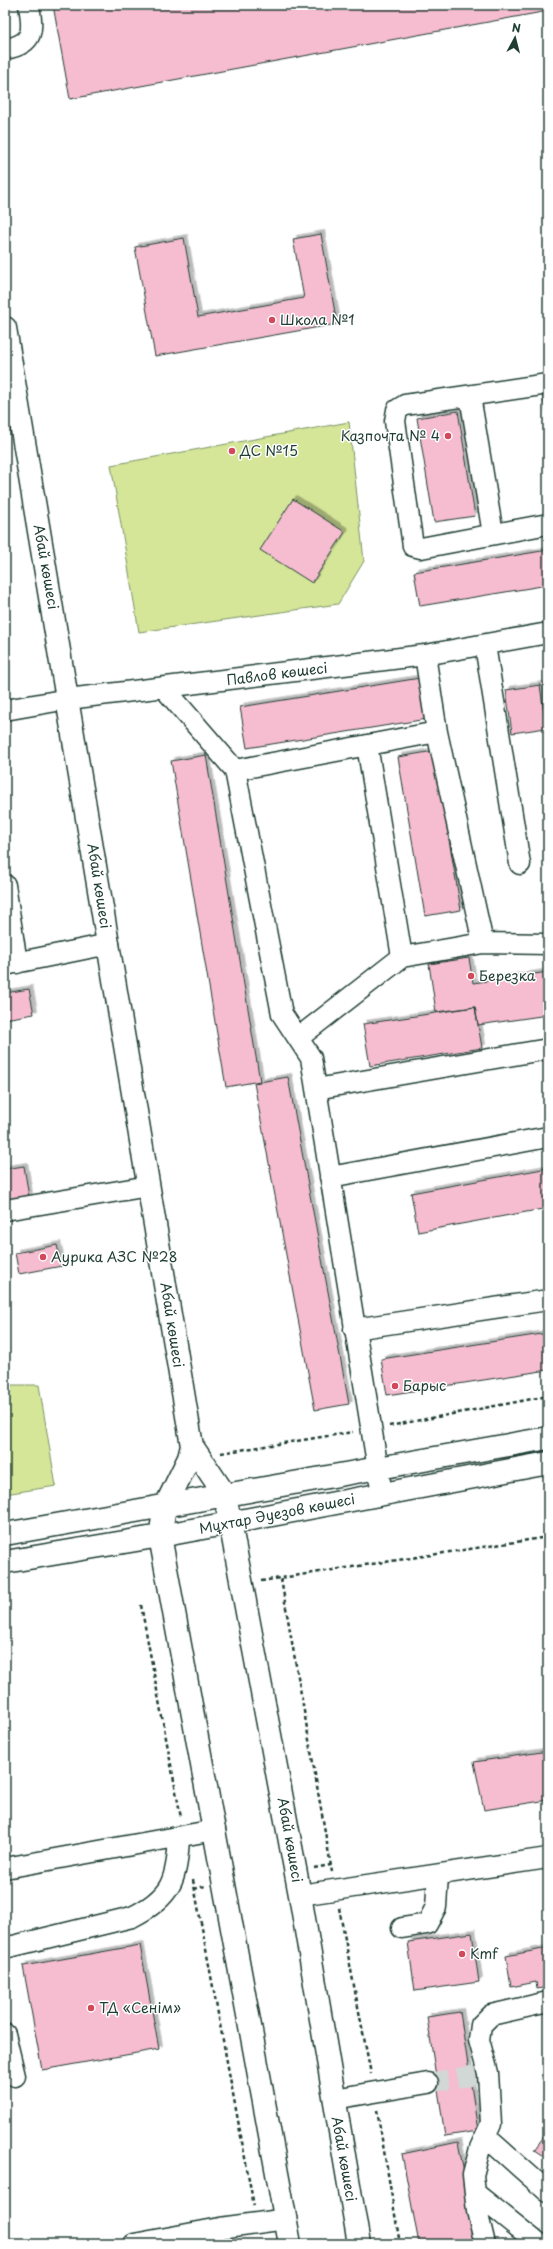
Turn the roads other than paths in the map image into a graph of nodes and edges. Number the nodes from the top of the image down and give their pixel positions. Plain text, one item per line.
1 (29, 5) edge
2 (5, 49) edge
3 (5, 328) edge
4 (548, 384) edge
5 (470, 396) junction
6 (548, 524) edge
7 (493, 534) junction
8 (548, 633) edge
9 (485, 645) junction
10 (425, 655) junction
11 (164, 688) junction
12 (68, 700) junction
13 (5, 710) edge
14 (437, 732) junction
15 (368, 745) junction
16 (235, 770) junction
17 (520, 864) dead end
18 (5, 885) edge
19 (483, 943) junction
20 (109, 944) junction
21 (548, 944) edge
22 (402, 957) junction
23 (11, 964) edge
24 (298, 1038) junction
25 (548, 1049) edge
26 (316, 1089) junction
27 (548, 1137) edge
28 (330, 1177) junction
29 (149, 1186) junction
30 (5, 1210) edge
31 (548, 1300) edge
32 (354, 1329) junction
33 (548, 1438) edge
34 (192, 1446) junction
35 (548, 1463) edge
36 (378, 1468) junction
37 (382, 1494) junction
38 (225, 1495) junction
39 (165, 1506) junction
40 (230, 1522) junction
41 (5, 1534) edge
42 (160, 1536) junction
43 (5, 1562) edge
44 (215, 1830) junction
45 (182, 1836) junction
46 (548, 1858) edge
47 (5, 1868) edge
48 (438, 1874) junction
49 (300, 1896) junction
50 (402, 1928) dead end
51 (5, 1948) edge
52 (548, 2002) edge
53 (5, 2034) edge
54 (15, 2076) dead end
55 (428, 2083) tunnel mouth
56 (334, 2099) junction
57 (486, 2137) junction
58 (548, 2192) edge
59 (475, 2193) junction
60 (286, 2219) junction
61 (220, 2236) edge
62 (134, 2244) edge
63 (290, 2244) edge
64 (360, 2244) edge
65 (485, 2244) edge
66 (539, 2244) edge

1 - 2 street
3 - 12 main road, Абай көшесі
4 - 5 street
5 - 7 street
5 - 7 street
6 - 7 street
8 - 9 street, Павлов көшесі
9 - 10 street, Павлов көшесі
9 - 17 street
10 - 11 street, Павлов көшесі
10 - 14 street
11 - 12 street, Павлов көшесі
11 - 16 street
12 - 13 street, Павлов көшесі
12 - 20 main road, Абай көшесі
14 - 15 street
14 - 19 street
15 - 16 street
15 - 22 street
16 - 24 street
18 - 23 street
19 - 21 street
19 - 22 street
20 - 23 street
20 - 29 main road, Абай көшесі
22 - 24 street
24 - 26 street
25 - 26 street
26 - 28 street
27 - 28 street
28 - 32 street
29 - 30 street
29 - 34 main road, Абай көшесі
31 - 32 street
32 - 36 street
33 - 36 main road, Мұхтар Әуезов көшесі
34 - 38 main road, Абай көшесі
34 - 39 main road, Абай көшесі
35 - 37 main road, Мұхтар Әуезов көшесі
36 - 37 street
36 - 38 main road, Мұхтар Әуезов көшесі
37 - 40 main road, Мұхтар Әуезов көшесі
38 - 39 main road, Мұхтар Әуезов көшесі
38 - 40 main road, Абай көшесі
39 - 41 main road, Мұхтар Әуезов көшесі
39 - 42 main road, Абай көшесі
40 - 42 main road, Мұхтар Әуезов көшесі
40 - 49 main road, Абай көшесі
42 - 43 main road, Мұхтар Әуезов көшесі
42 - 44 main road, Абай көшесі
44 - 45 street
44 - 60 main road, Абай көшесі
45 - 47 street
45 - 51 street
46 - 48 street
48 - 49 street
48 - 50 street
49 - 56 main road, Абай көшесі
52 - 57 street
53 - 54 street
55 - 56 street
56 - 64 main road, Абай көшесі
57 - 58 street
57 - 59 street
59 - 65 street
59 - 66 street
60 - 61 street
60 - 63 main road, Абай көшесі
61 - 62 street

